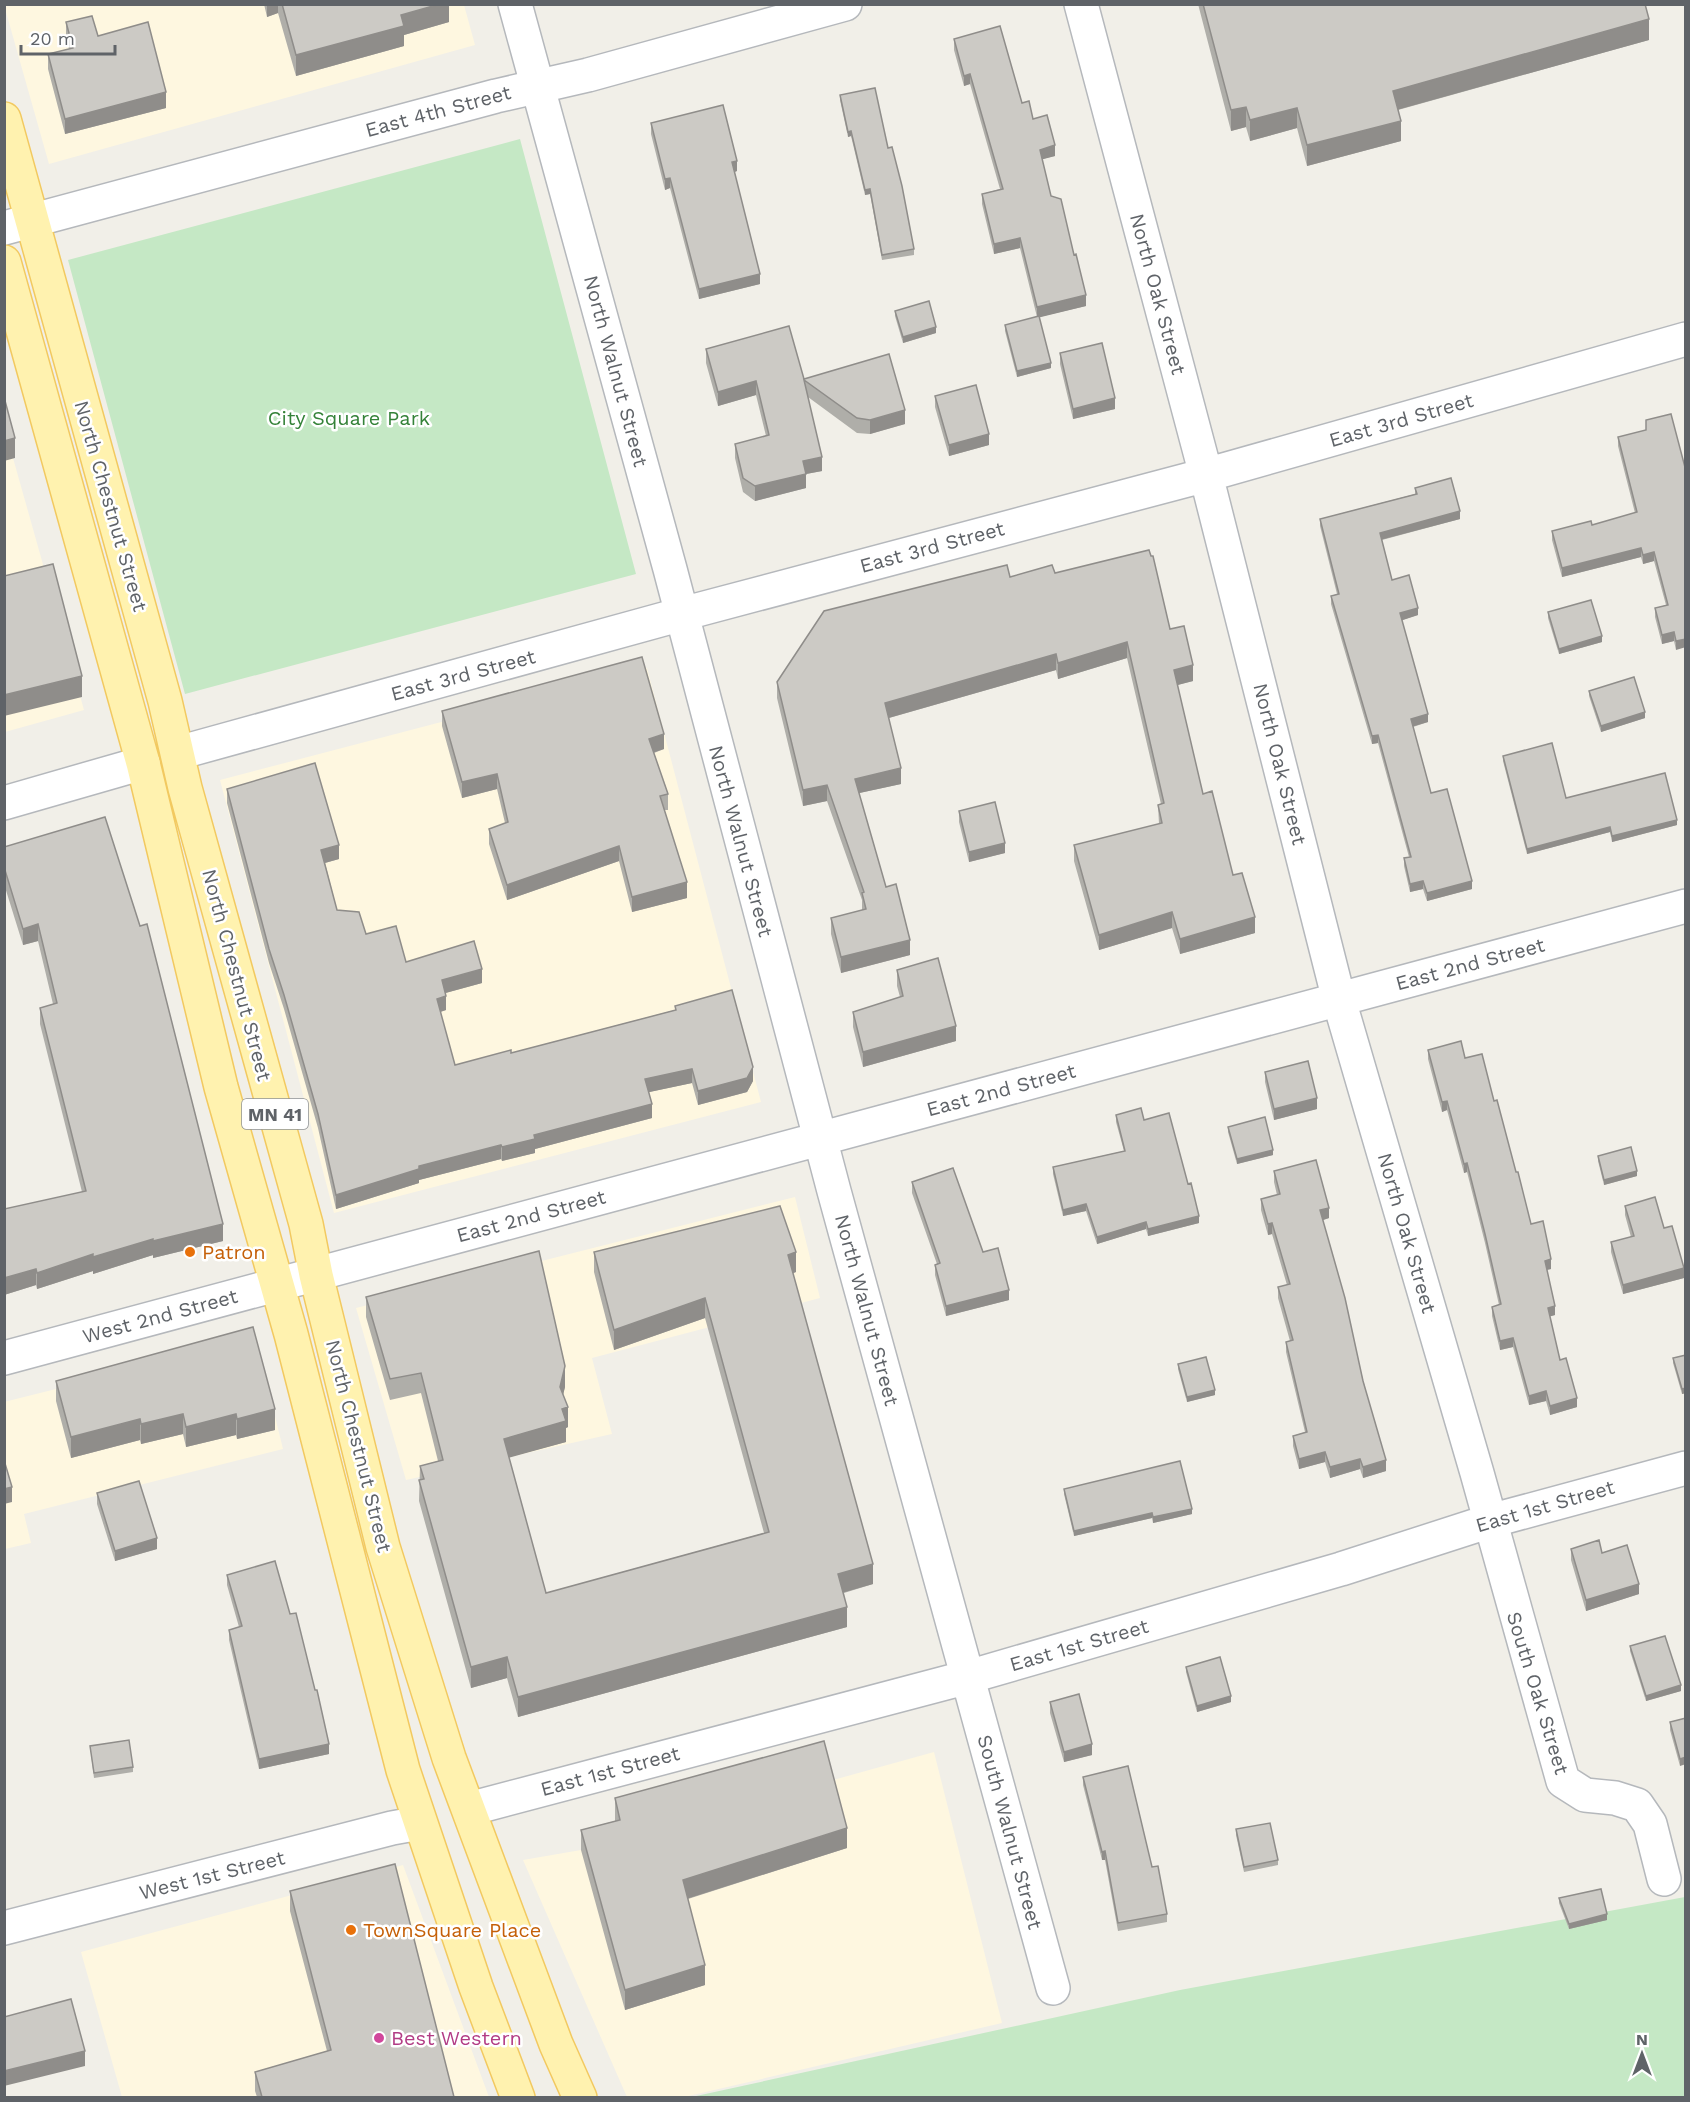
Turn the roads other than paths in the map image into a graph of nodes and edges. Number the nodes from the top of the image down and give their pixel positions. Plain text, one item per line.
1 (515, 4) edge
2 (845, 4) edge
3 (1081, 4) edge
4 (537, 85) junction
5 (4, 119) edge
6 (18, 224) edge
7 (4, 262) edge
8 (1686, 339) edge
9 (1206, 475) junction
10 (682, 614) junction
11 (178, 753) junction
12 (143, 763) junction
13 (4, 803) edge
14 (1686, 906) edge
15 (1339, 1000) junction
16 (820, 1139) junction
17 (316, 1275) junction
18 (277, 1285) junction
19 (4, 1358) edge
20 (1686, 1468) edge
21 (1490, 1521) junction
22 (968, 1677) junction
23 (469, 1809) junction
24 (420, 1823) junction
25 (1664, 1879) dead end
26 (4, 1929) edge
27 (1053, 1988) dead end
28 (518, 2097) edge
29 (580, 2097) edge

1 - 4 street, North Walnut Street
2 - 4 street, East 4th Street
3 - 9 street, North Oak Street
4 - 6 street, East 4th Street
4 - 10 street, North Walnut Street
5 - 6 main road, North Chestnut Street / MN 41
6 - 11 main road, North Chestnut Street / MN 41
7 - 12 main road, North Chestnut Street / MN 41
8 - 9 street, East 3rd Street
9 - 10 street, East 3rd Street
9 - 15 street, North Oak Street
10 - 11 street, East 3rd Street
10 - 16 street, North Walnut Street
11 - 17 main road, North Chestnut Street / MN 41
12 - 13 street
12 - 18 main road, North Chestnut Street / MN 41
14 - 15 street, East 2nd Street
15 - 16 street, East 2nd Street
15 - 21 street, North Oak Street
16 - 17 street, East 2nd Street
16 - 22 street, North Walnut Street
17 - 18 street, West 2nd Street
17 - 23 main road, North Chestnut Street / MN 41
18 - 19 street, West 2nd Street
18 - 24 main road, North Chestnut Street / MN 41
20 - 21 street, East 1st Street
21 - 22 street, East 1st Street
21 - 25 street, South Oak Street
22 - 23 street, East 1st Street
22 - 27 street, South Walnut Street
23 - 29 main road, North Chestnut Street / MN 41
24 - 26 street, West 1st Street
24 - 28 main road, North Chestnut Street / MN 41

